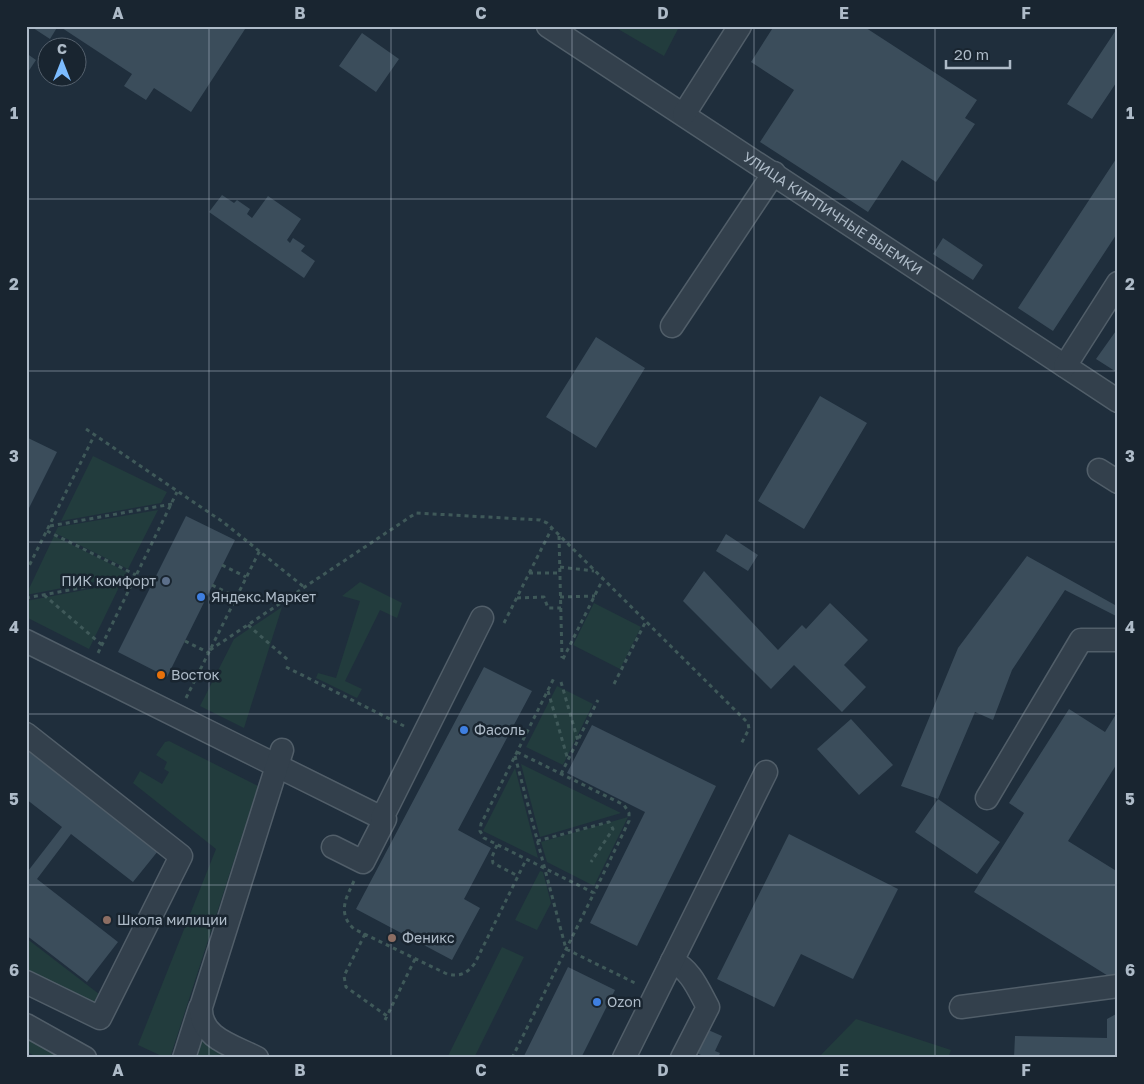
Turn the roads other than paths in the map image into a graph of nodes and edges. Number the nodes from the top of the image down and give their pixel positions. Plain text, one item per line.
1 (548, 26) edge
2 (740, 26) edge
3 (684, 114) junction
4 (774, 173) junction
5 (1118, 283) edge
6 (672, 326) dead end
7 (1065, 366) junction
8 (1118, 401) edge
9 (1099, 470) dead end
10 (1118, 482) edge
11 (482, 618) dead end
12 (1118, 640) edge
13 (26, 641) edge
14 (26, 734) edge
15 (279, 758) junction
16 (766, 772) dead end
17 (987, 798) dead end
18 (382, 818) junction
19 (333, 847) dead end
20 (672, 960) junction
21 (26, 982) edge
22 (1118, 986) edge
23 (201, 1007) junction
24 (961, 1007) dead end
25 (26, 1025) edge
26 (85, 1058) edge
27 (184, 1058) edge
28 (257, 1058) edge
29 (624, 1058) edge
30 (682, 1058) edge

1 - 3 street, УЛИЦА КИРПИЧНЫЕ ВЫЕМКИ
2 - 3 street
3 - 4 street, УЛИЦА КИРПИЧНЫЕ ВЫЕМКИ
4 - 6 street
4 - 7 street, УЛИЦА КИРПИЧНЫЕ ВЫЕМКИ
5 - 7 street
7 - 8 street, УЛИЦА КИРПИЧНЫЕ ВЫЕМКИ
9 - 10 street
11 - 18 street
12 - 17 street
13 - 15 street
14 - 21 street
15 - 18 street
15 - 23 street
16 - 20 street
18 - 19 street
20 - 29 street
20 - 30 street
22 - 24 street
23 - 27 street
23 - 28 street
25 - 26 street

